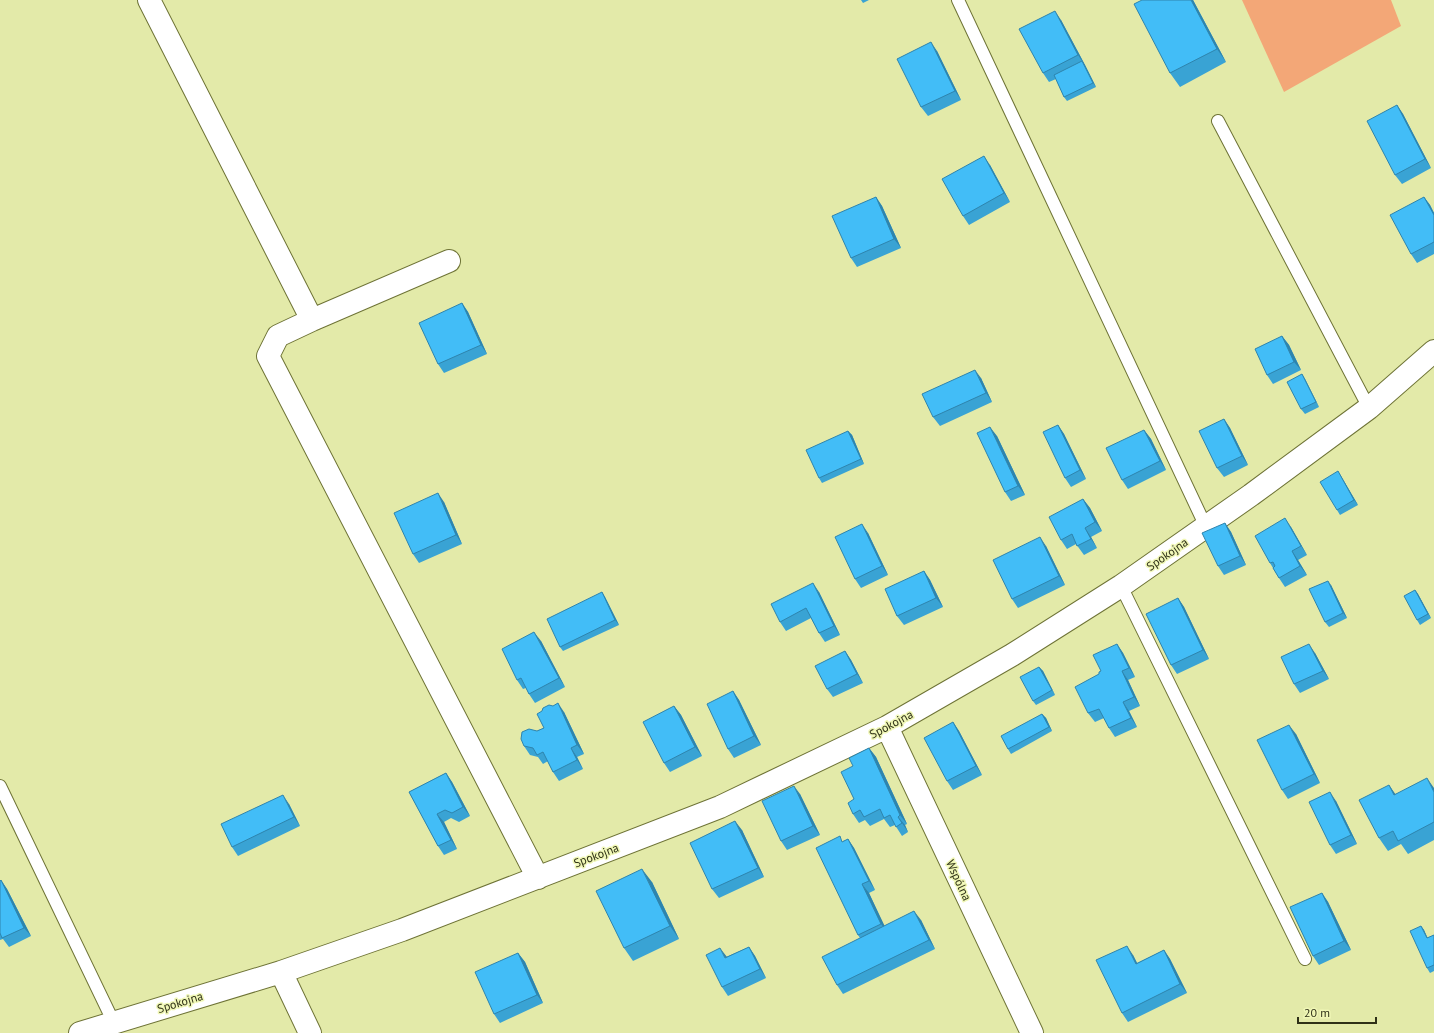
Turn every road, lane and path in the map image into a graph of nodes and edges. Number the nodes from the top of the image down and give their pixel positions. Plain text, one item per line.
1 (149, 0) edge
2 (958, 0) edge
3 (1218, 121) dead end
4 (449, 261) dead end
5 (312, 320) junction
6 (1434, 351) edge
7 (1369, 408) junction
8 (1206, 527) junction
9 (1121, 586) junction
10 (887, 728) junction
11 (0, 786) edge
12 (538, 878) junction
13 (1305, 959) dead end
14 (280, 972) junction
15 (114, 1023) junction
16 (80, 1033) edge
17 (310, 1033) edge
18 (1032, 1033) edge

1 - 5 street
2 - 8 lane
3 - 7 lane
4 - 5 street
5 - 12 street
6 - 7 street, Spokojna
7 - 8 street, Spokojna
8 - 9 street, Spokojna
9 - 10 street, Spokojna
9 - 13 lane
10 - 12 street, Spokojna
10 - 18 street, Wspólna
11 - 15 lane
12 - 14 street, Spokojna
14 - 15 street, Spokojna
14 - 17 street
15 - 16 street, Spokojna

